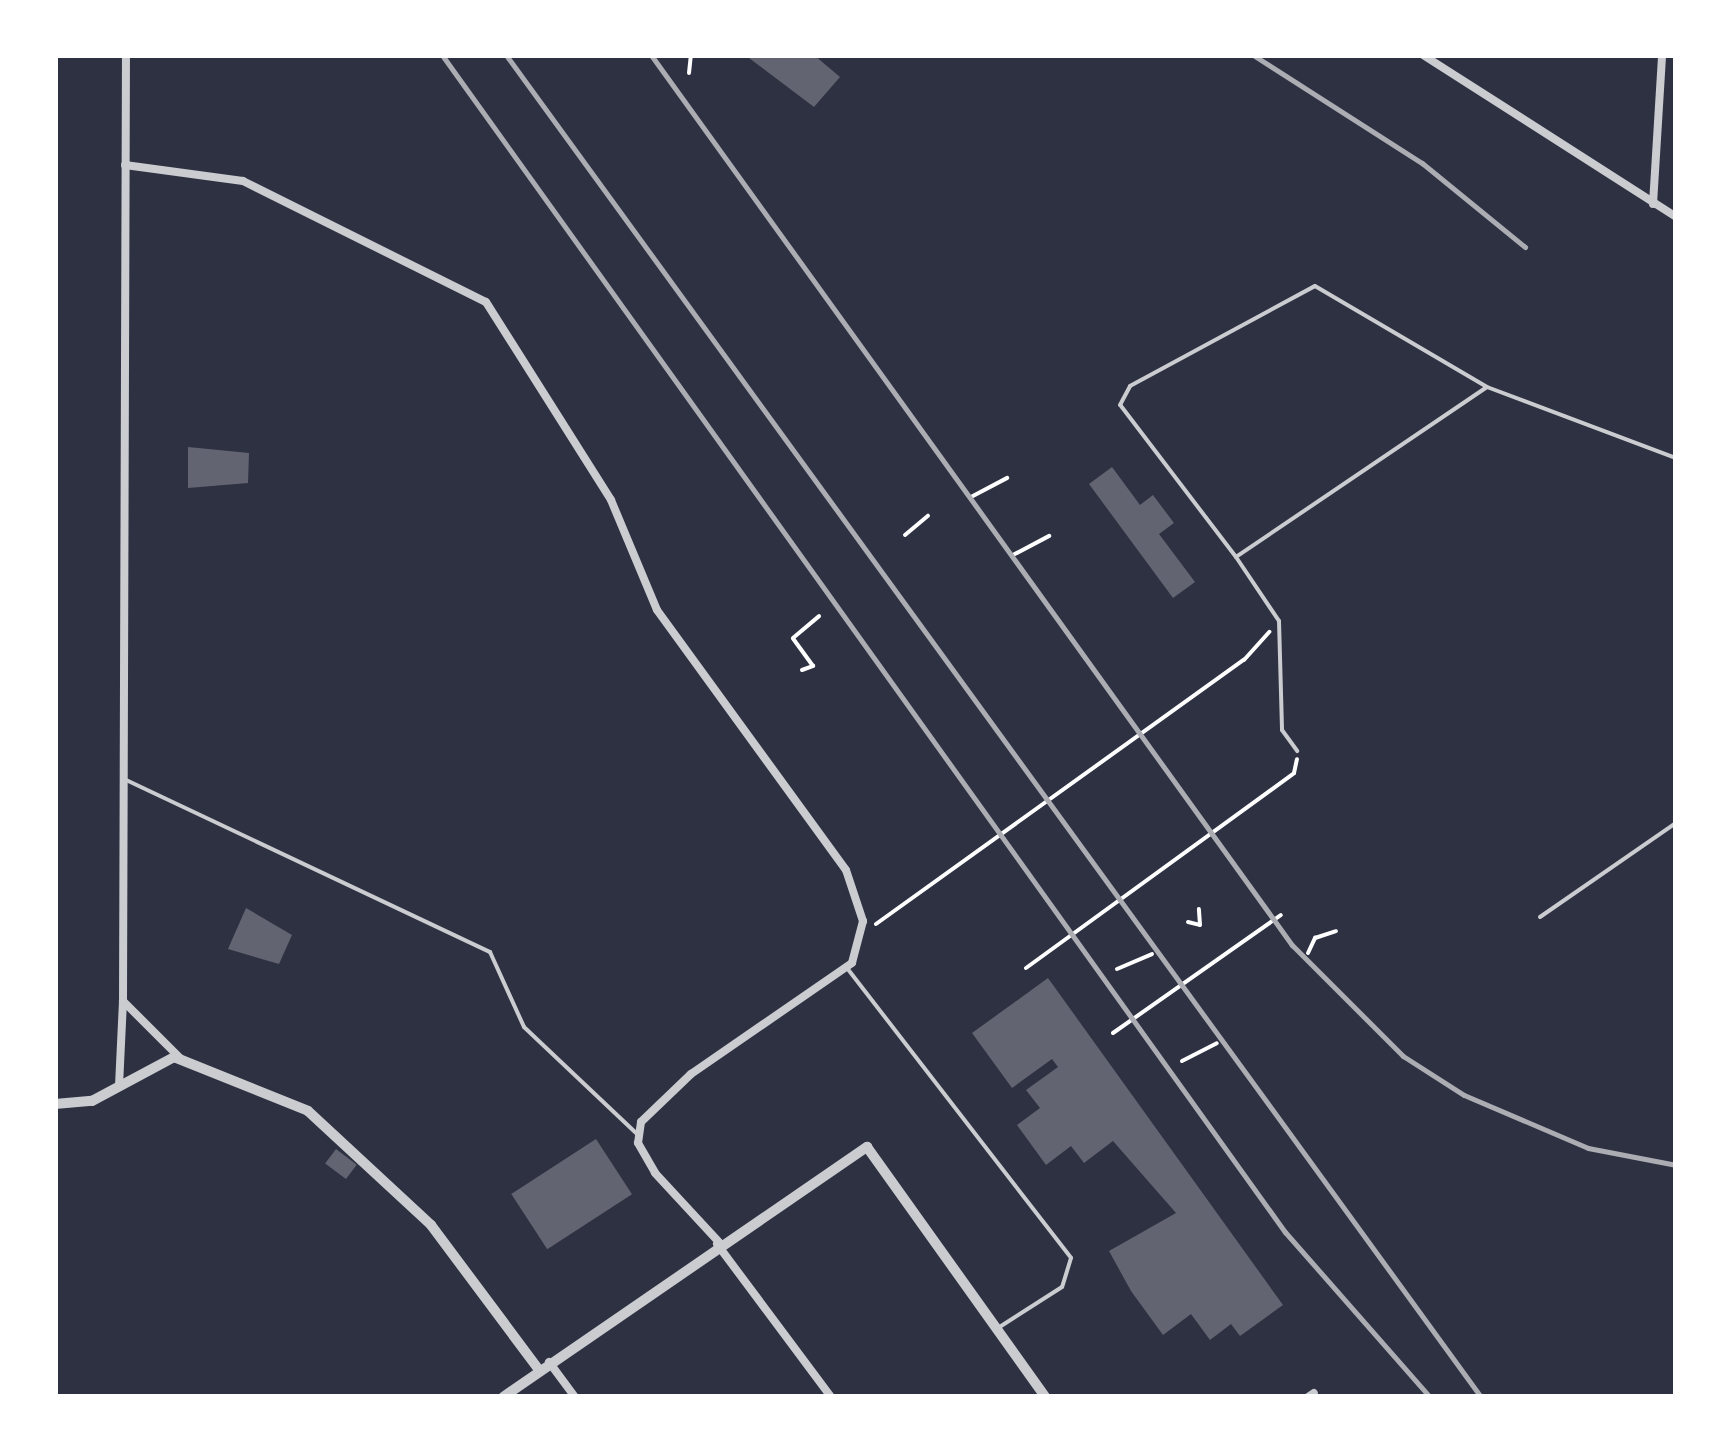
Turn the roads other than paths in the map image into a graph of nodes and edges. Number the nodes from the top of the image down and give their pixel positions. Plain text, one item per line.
1 (126, 55) edge
2 (1423, 55) edge
3 (1662, 55) edge
4 (125, 166) junction
5 (1653, 204) junction
6 (1676, 218) edge
7 (1487, 388) junction
8 (1676, 458) edge
9 (1236, 557) junction
10 (1297, 752) dead end
11 (124, 779) junction
12 (1676, 823) edge
13 (1540, 917) dead end
14 (847, 968) junction
15 (123, 1002) junction
16 (180, 1058) junction
17 (119, 1086) junction
18 (55, 1104) edge
19 (636, 1134) junction
20 (718, 1242) junction
21 (996, 1330) junction
22 (549, 1362) junction
23 (539, 1370) junction
24 (503, 1397) edge
25 (575, 1397) edge
26 (830, 1397) edge
27 (1045, 1397) edge

1 - 4 street
2 - 5 street
3 - 5 street
4 - 11 street
4 - 14 street
5 - 6 street
7 - 8 lane
7 - 9 lane
7 - 9 lane
9 - 10 lane
11 - 15 street
11 - 19 lane
12 - 13 lane
14 - 19 street
14 - 21 lane
15 - 16 street
15 - 17 street
16 - 17 street
16 - 23 street
17 - 18 street
19 - 20 street
20 - 21 street
20 - 22 street
20 - 26 street
21 - 27 street
22 - 23 street
22 - 25 street
23 - 24 street

